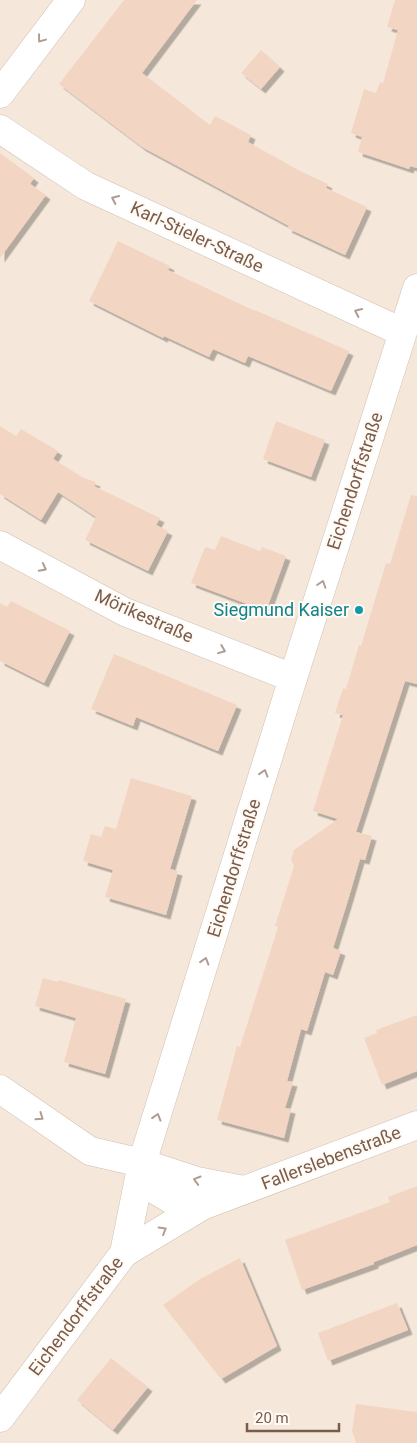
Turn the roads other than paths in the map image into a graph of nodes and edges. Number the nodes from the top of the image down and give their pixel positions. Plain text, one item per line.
1 (71, 0) edge
2 (0, 94) edge
3 (0, 129) edge
4 (417, 288) edge
5 (402, 332) junction
6 (0, 545) edge
7 (293, 678) junction
8 (0, 1089) edge
9 (417, 1125) edge
10 (142, 1163) junction
11 (244, 1190) junction
12 (202, 1206) junction
13 (124, 1253) junction
14 (0, 1418) edge

1 -> 2 street
5 -> 3 street, Karl-Stieler-Straße
4 - 5 street, Eichendorffstraße
7 -> 5 street, Eichendorffstraße
6 -> 7 street, Mörikestraße
10 -> 7 street, Eichendorffstraße
8 -> 10 street
9 - 11 street, Fallerslebenstraße
11 -> 10 street, Fallerslebenstraße
10 - 12 street, Fallerslebenstraße
10 - 13 street, Eichendorffstraße
11 - 12 street, Fallerslebenstraße
13 -> 12 street, Fallerslebenstraße
13 - 14 street, Eichendorffstraße

